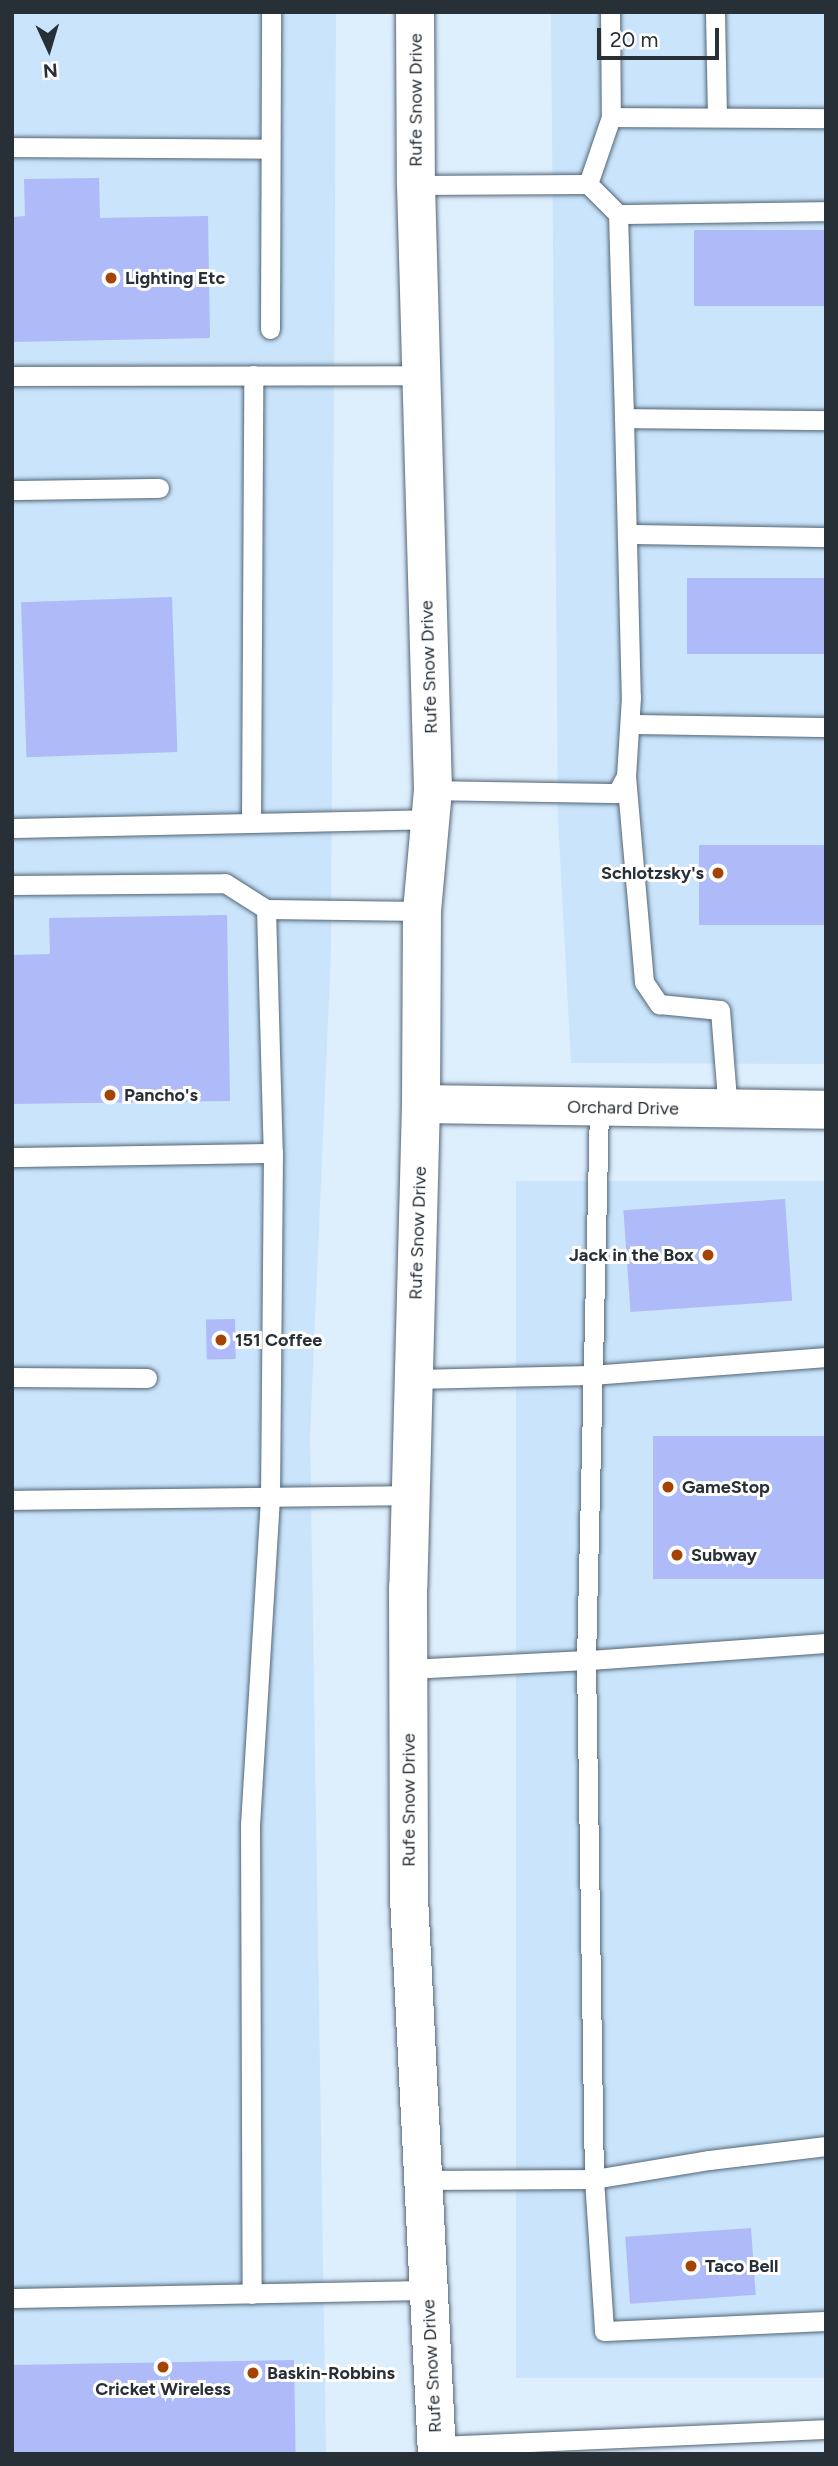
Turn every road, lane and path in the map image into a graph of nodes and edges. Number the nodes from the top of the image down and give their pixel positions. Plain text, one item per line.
1 (271, 12) edge
2 (415, 12) edge
3 (610, 12) edge
4 (715, 12) edge
5 (611, 117) junction
6 (717, 117) junction
7 (826, 118) edge
8 (13, 147) edge
9 (270, 149) junction
10 (588, 184) junction
11 (416, 185) junction
12 (826, 211) edge
13 (618, 214) junction
14 (270, 328) dead end
15 (253, 375) junction
16 (422, 375) junction
17 (12, 376) edge
18 (624, 418) junction
19 (826, 420) edge
20 (159, 488) dead end
21 (12, 490) edge
22 (626, 534) junction
23 (826, 537) edge
24 (629, 724) junction
25 (826, 727) edge
26 (626, 776) junction
27 (431, 805) junction
28 (251, 823) junction
29 (12, 828) edge
30 (12, 885) edge
31 (266, 909) junction
32 (422, 911) junction
33 (421, 1104) junction
34 (599, 1108) junction
35 (826, 1110) edge
36 (729, 1111) junction
37 (273, 1153) junction
38 (12, 1157) edge
39 (826, 1357) edge
40 (591, 1375) junction
41 (12, 1377) edge
42 (148, 1378) dead end
43 (414, 1379) junction
44 (411, 1495) junction
45 (270, 1498) junction
46 (12, 1500) edge
47 (826, 1643) edge
48 (586, 1660) junction
49 (408, 1669) junction
50 (826, 2146) edge
51 (594, 2179) junction
52 (422, 2180) junction
53 (428, 2290) junction
54 (252, 2294) junction
55 (12, 2298) edge
56 (826, 2320) edge
57 (826, 2429) edge
58 (437, 2450) edge

1 - 9 lane
2 - 11 main road, Rufe Snow Drive
3 - 5 lane
4 - 6 lane
5 - 6 lane
5 - 10 lane
6 - 7 lane
8 - 9 lane
9 - 14 lane
10 - 11 lane
10 - 13 lane
11 - 16 main road, Rufe Snow Drive
12 - 13 lane
13 - 18 lane
15 - 16 lane
15 - 17 lane
15 - 28 lane
16 - 27 main road, Rufe Snow Drive
18 - 19 lane
18 - 22 lane
20 - 21 lane
22 - 23 lane
22 - 24 lane
24 - 25 lane
24 - 26 lane
26 - 27 lane
26 - 36 lane
27 - 28 lane
27 - 32 main road, Rufe Snow Drive
28 - 29 lane
30 - 31 lane
31 - 32 lane
31 - 37 lane
32 - 33 main road, Rufe Snow Drive
33 - 34 main road, Orchard Drive
33 - 43 main road, Rufe Snow Drive
34 - 36 main road, Orchard Drive
34 - 40 lane
35 - 36 main road, Orchard Drive
37 - 38 lane
37 - 45 lane
39 - 40 lane
40 - 43 lane
40 - 48 lane
41 - 42 lane
43 - 44 main road, Rufe Snow Drive
44 - 45 lane
44 - 49 main road, Rufe Snow Drive
45 - 46 lane
45 - 54 lane
47 - 48 lane
48 - 49 lane
48 - 51 lane
49 - 52 main road, Rufe Snow Drive
50 - 51 lane
51 - 52 lane
51 - 56 lane
52 - 53 main road, Rufe Snow Drive
53 - 54 lane
53 - 58 main road, Rufe Snow Drive
54 - 55 lane
57 - 58 lane

